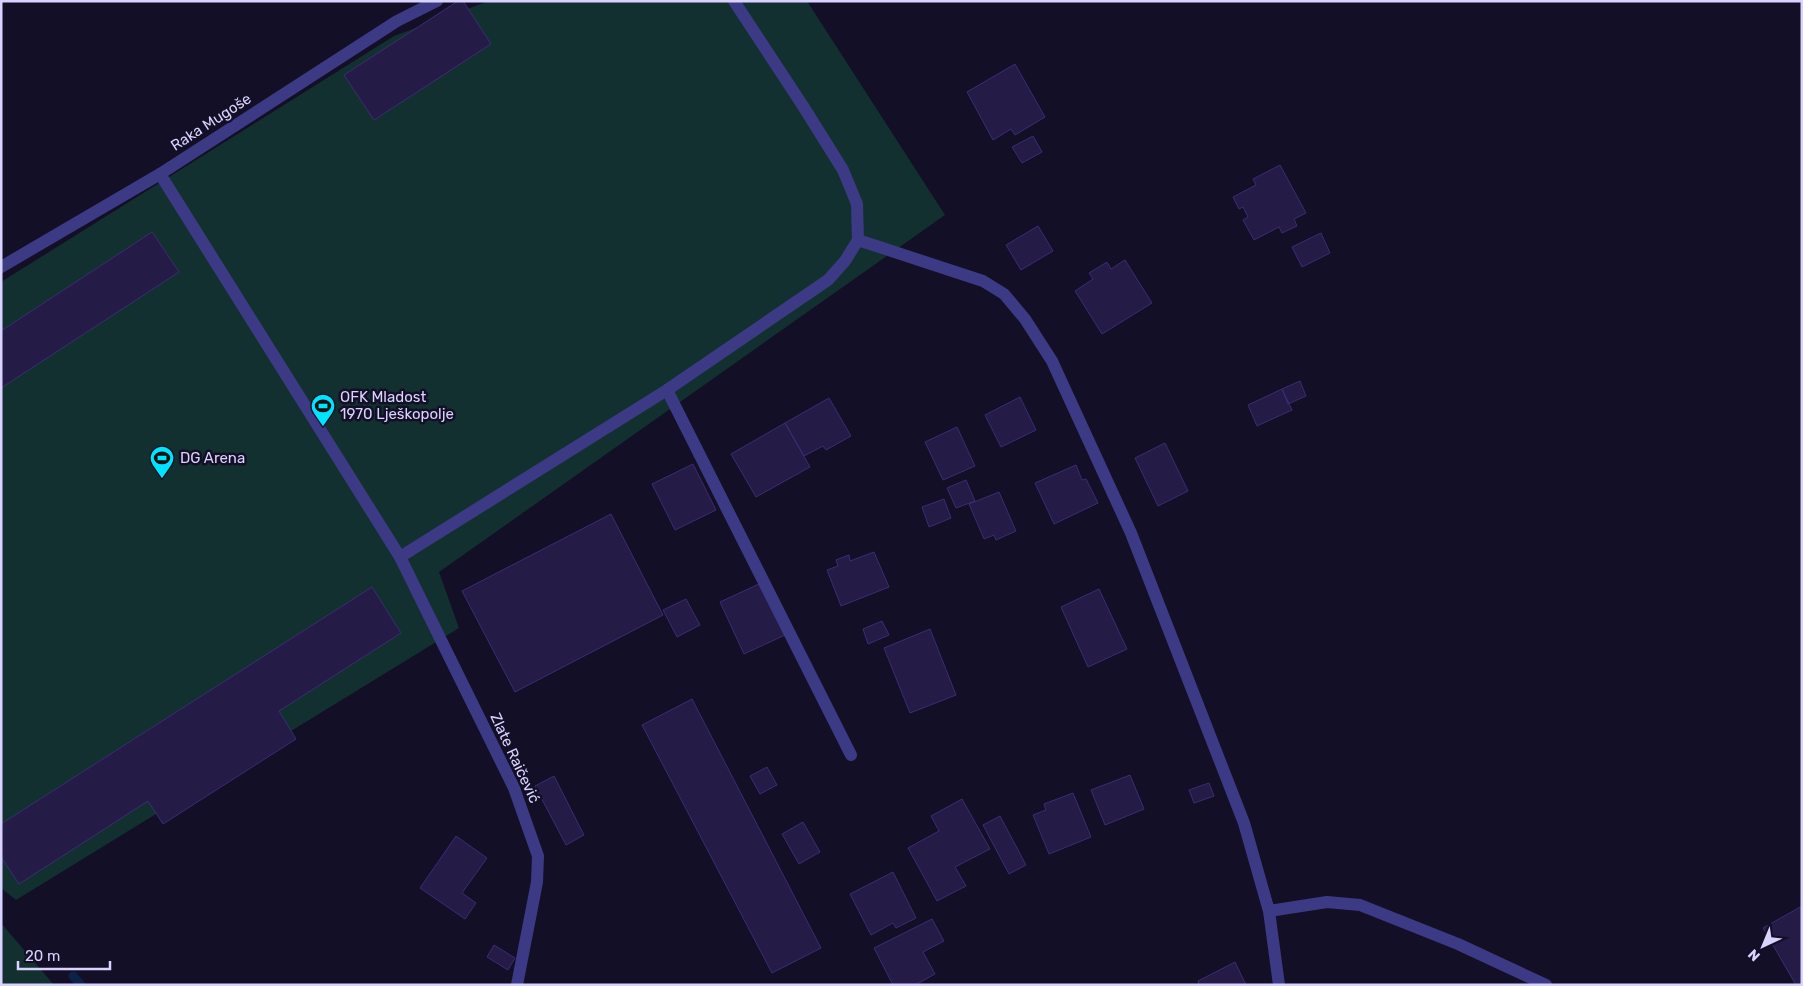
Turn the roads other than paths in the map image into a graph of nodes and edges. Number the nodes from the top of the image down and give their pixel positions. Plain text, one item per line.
1 (437, 1) edge
2 (734, 1) edge
3 (160, 174) junction
4 (858, 240) junction
5 (1, 267) edge
6 (668, 390) junction
7 (400, 557) junction
8 (850, 755) dead end
9 (1268, 911) junction
10 (517, 985) edge
11 (1279, 985) edge
12 (1546, 985) edge

1 - 3 street, Raka Mugoše
2 - 4 street
3 - 5 street, Raka Mugoše
3 - 7 street, Zlate Raičević
4 - 6 street
4 - 9 street
6 - 7 street
6 - 8 street
7 - 10 street, Zlate Raičević
9 - 11 street
9 - 12 street

